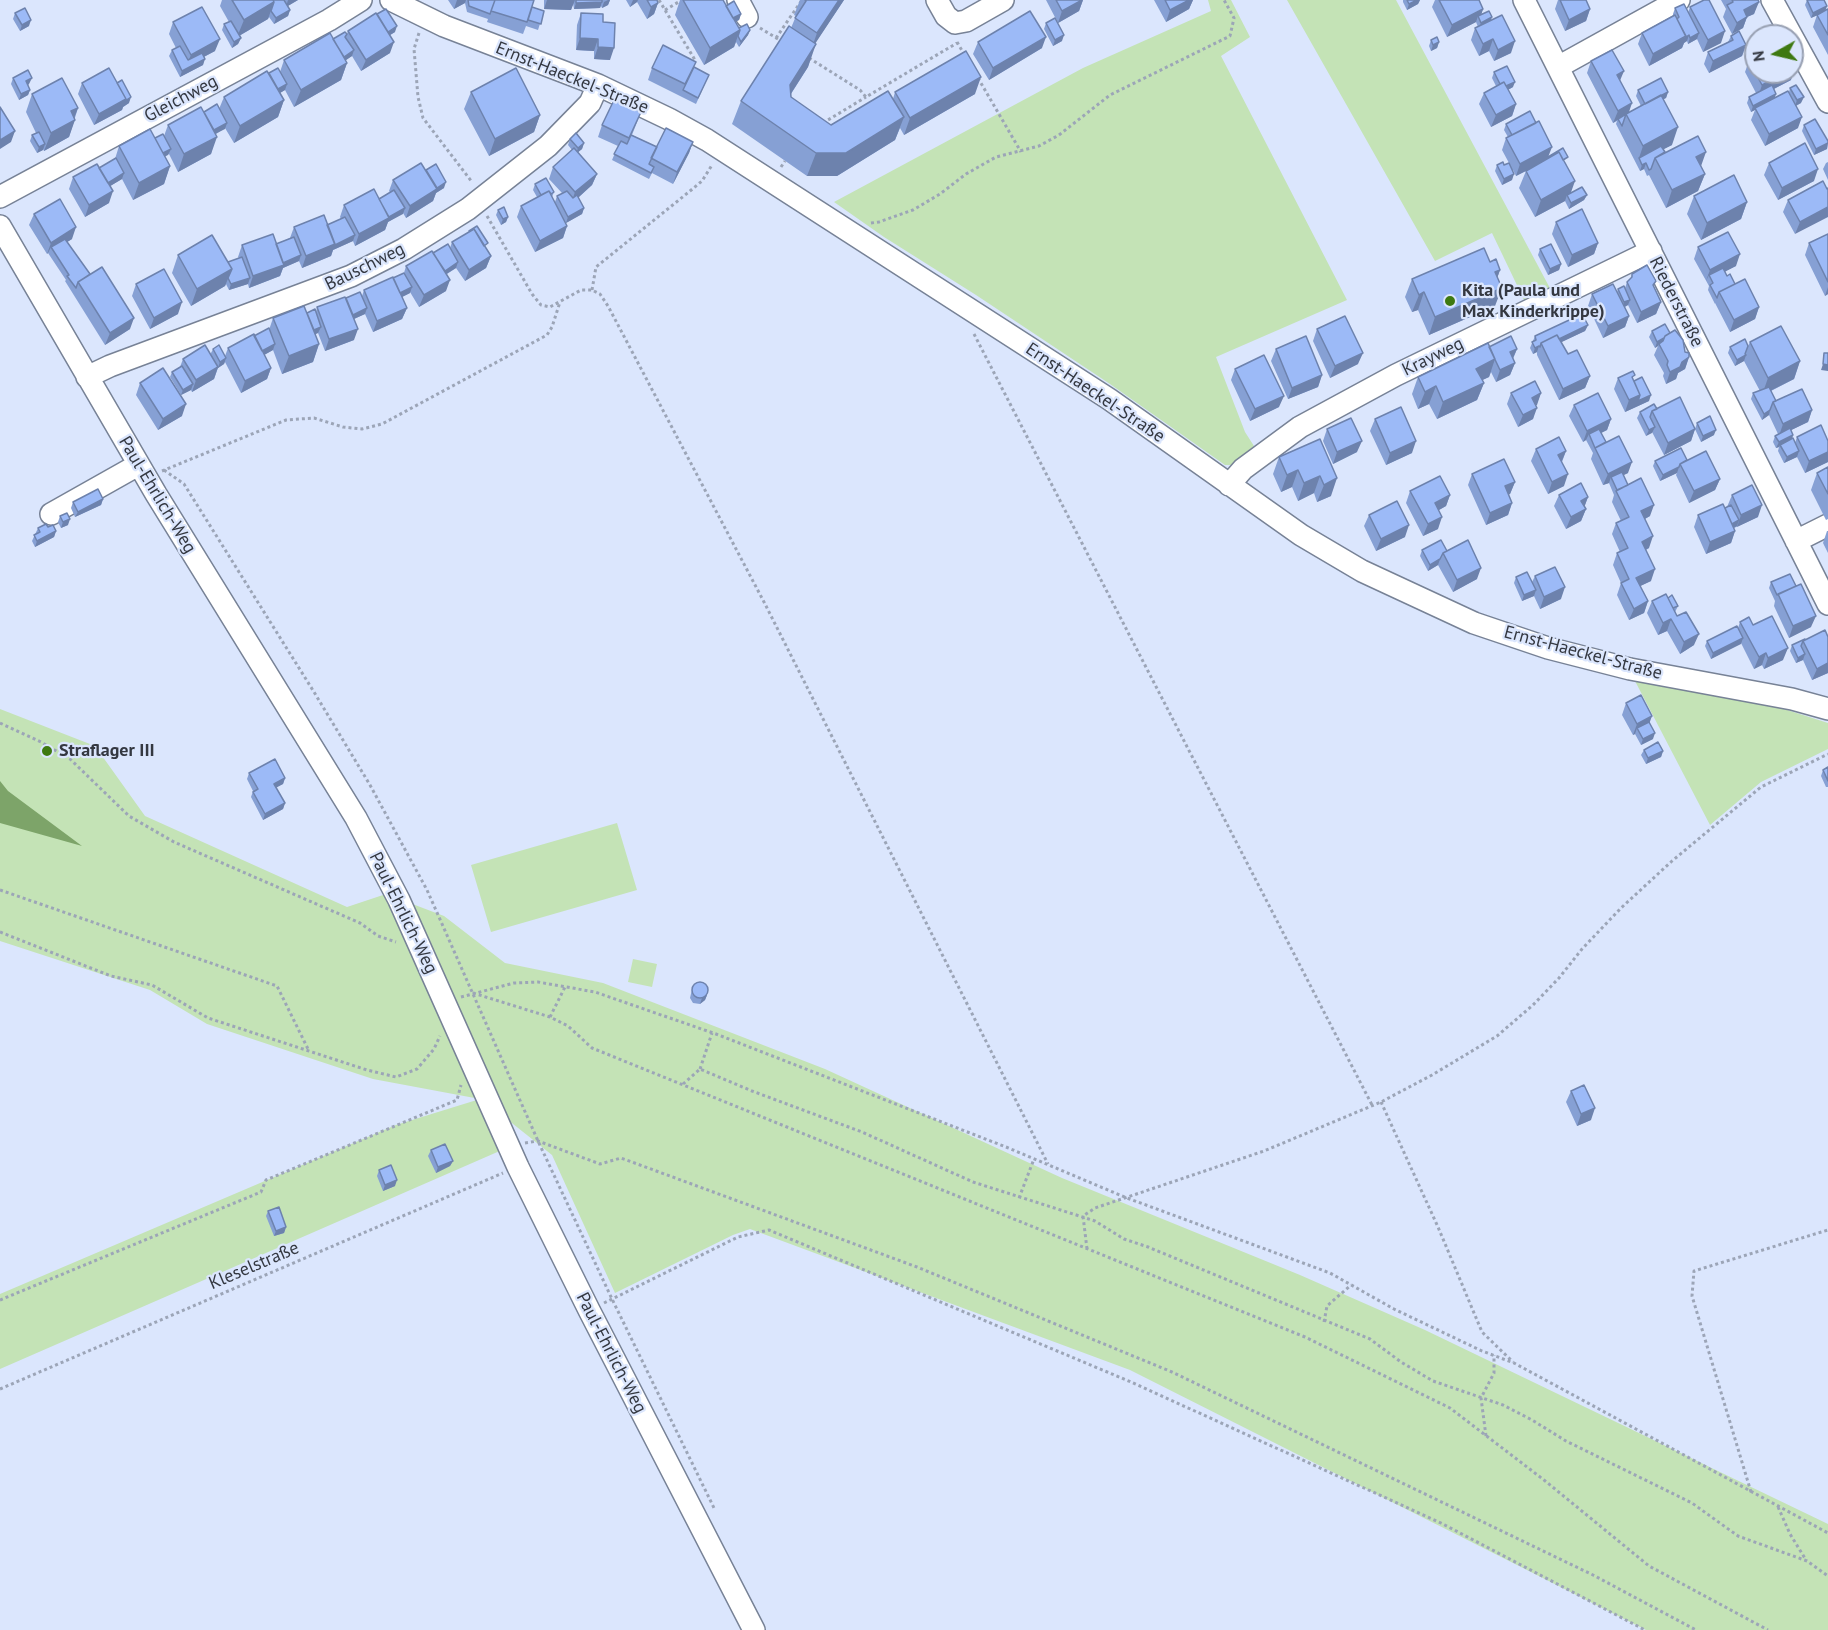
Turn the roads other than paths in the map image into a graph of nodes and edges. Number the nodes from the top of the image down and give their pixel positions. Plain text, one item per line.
1 (361, 0) edge
2 (391, 0) edge
3 (937, 0) edge
4 (1003, 0) edge
5 (1524, 0) edge
6 (1679, 0) edge
7 (1772, 0) edge
8 (1558, 67) junction
9 (598, 85) junction
10 (1828, 102) edge
11 (0, 197) edge
12 (0, 226) edge
13 (1651, 251) junction
14 (87, 377) junction
15 (142, 471) junction
16 (1229, 485) junction
17 (51, 514) dead end
18 (1828, 525) edge
19 (1796, 541) junction
20 (1828, 604) edge
21 (1828, 709) edge
22 (754, 1630) edge

1 - 11 street, Gleichweg
2 - 9 street, Ernst-Haeckel-Straße
3 - 4 street
5 - 8 street, Riederstraße
6 - 8 street
7 - 10 street
8 - 13 street, Riederstraße
9 - 14 street, Bauschweg
9 - 16 street, Ernst-Haeckel-Straße
12 - 14 street, Paul-Ehrlich-Weg
13 - 16 street, Krayweg
13 - 19 street, Riederstraße
14 - 15 street, Paul-Ehrlich-Weg
15 - 17 street
15 - 22 street, Paul-Ehrlich-Weg
16 - 21 street, Ernst-Haeckel-Straße
18 - 19 street
19 - 20 street, Riederstraße

